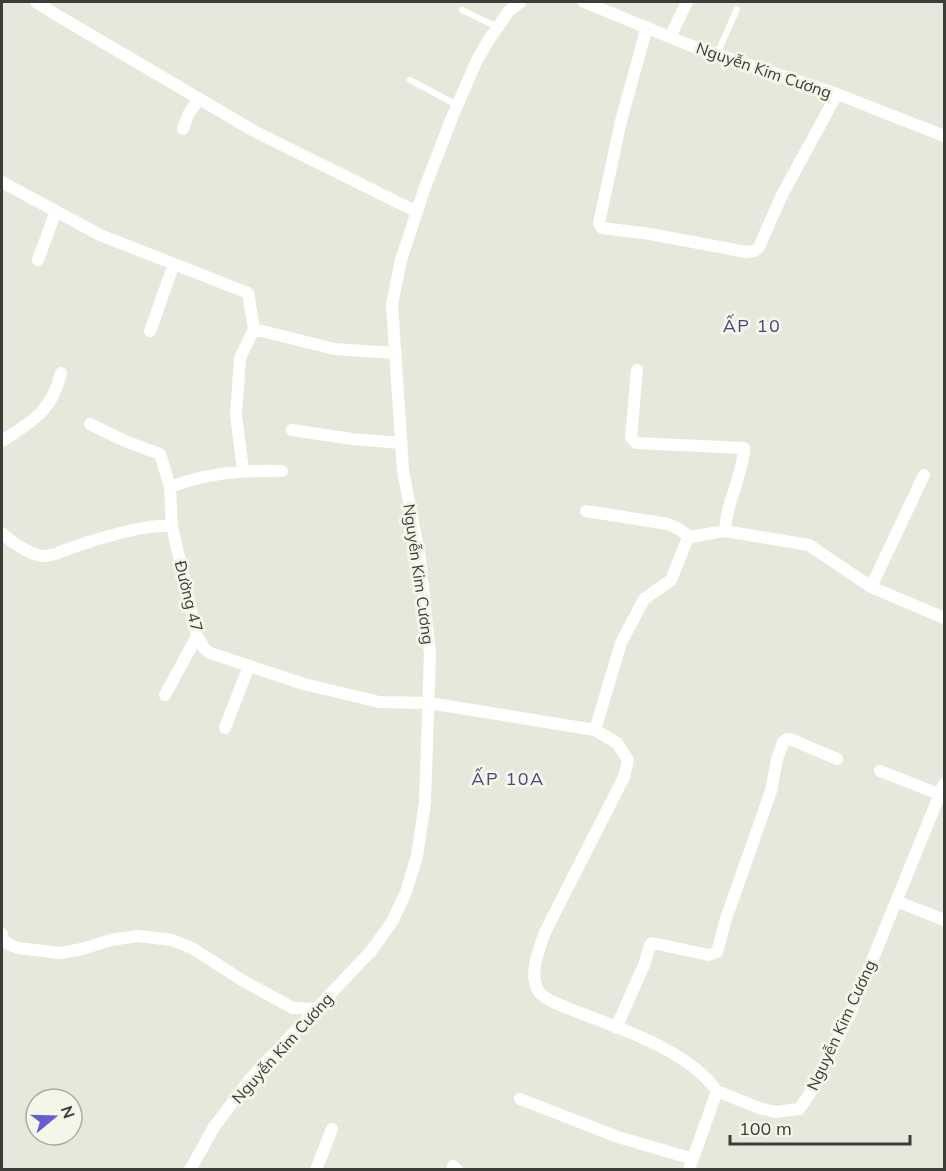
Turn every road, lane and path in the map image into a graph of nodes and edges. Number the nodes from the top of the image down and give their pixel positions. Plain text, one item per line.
1 (36, 2) edge
2 (520, 2) edge
3 (584, 2) edge
4 (687, 2) edge
5 (737, 9) dead end
6 (462, 10) dead end
7 (497, 27) junction
8 (647, 27) junction
9 (670, 37) junction
10 (717, 54) junction
11 (410, 80) dead end
12 (837, 94) junction
13 (199, 99) junction
14 (457, 106) junction
15 (183, 129) dead end
16 (945, 136) edge
17 (2, 182) edge
18 (56, 211) junction
19 (417, 212) junction
20 (38, 260) dead end
21 (174, 264) junction
22 (254, 329) junction
23 (150, 331) dead end
24 (396, 353) junction
25 (637, 370) dead end
26 (61, 373) dead end
27 (90, 424) dead end
28 (292, 430) dead end
29 (2, 441) edge
30 (401, 443) junction
31 (2, 447) edge
32 (2, 454) edge
33 (243, 470) junction
34 (282, 471) dead end
35 (924, 474) dead end
36 (170, 487) junction
37 (586, 511) dead end
38 (172, 526) junction
39 (725, 531) junction
40 (2, 533) edge
41 (690, 537) junction
42 (871, 587) junction
43 (945, 618) edge
44 (197, 636) junction
45 (249, 666) junction
46 (165, 695) dead end
47 (429, 703) junction
48 (225, 728) dead end
49 (595, 730) junction
50 (837, 759) dead end
51 (880, 771) dead end
52 (942, 789) edge
53 (896, 901) junction
54 (945, 920) edge
55 (2, 934) edge
56 (316, 1009) junction
57 (616, 1028) junction
58 (717, 1091) junction
59 (520, 1099) dead end
60 (332, 1129) dead end
61 (691, 1164) edge
62 (189, 1170) edge
63 (316, 1170) edge

1 - 13 street
2 - 7 street, Nguyễn Kim Cương
3 - 8 street, Nguyễn Kim Cương
4 - 9 street
5 - 10 lane
6 - 7 lane
7 - 14 street, Nguyễn Kim Cương
8 - 9 street, Nguyễn Kim Cương
8 - 12 street
9 - 10 street, Nguyễn Kim Cương
10 - 12 street, Nguyễn Kim Cương
11 - 14 lane
12 - 16 street, Nguyễn Kim Cương
13 - 15 street
13 - 19 street
14 - 19 street, Nguyễn Kim Cương
17 - 18 street
18 - 20 street
18 - 21 street
19 - 24 street, Nguyễn Kim Cương
21 - 22 street
21 - 23 street
22 - 24 street
22 - 33 street
24 - 30 street, Nguyễn Kim Cương
25 - 39 street
26 - 29 street
27 - 36 street, Đường 47
28 - 30 street
30 - 47 street, Nguyễn Kim Cương
31 - 32 street
33 - 34 street
33 - 36 street
35 - 42 street
36 - 38 street, Đường 47
37 - 41 street
38 - 40 street
38 - 44 street, Đường 47
39 - 41 street
39 - 42 street
41 - 49 street
42 - 43 street
44 - 45 street, Đường 47
44 - 46 street
45 - 47 street, Đường 47
45 - 48 street
47 - 49 street, Đường 47
47 - 56 street, Nguyễn Kim Cương
49 - 57 street
50 - 57 street
51 - 52 street
52 - 53 street, Nguyễn Kim Cương
53 - 54 street
53 - 58 street, Nguyễn Kim Cương
55 - 56 street
56 - 62 street, Nguyễn Kim Cương
57 - 58 street
58 - 61 street
59 - 61 street
60 - 63 street

